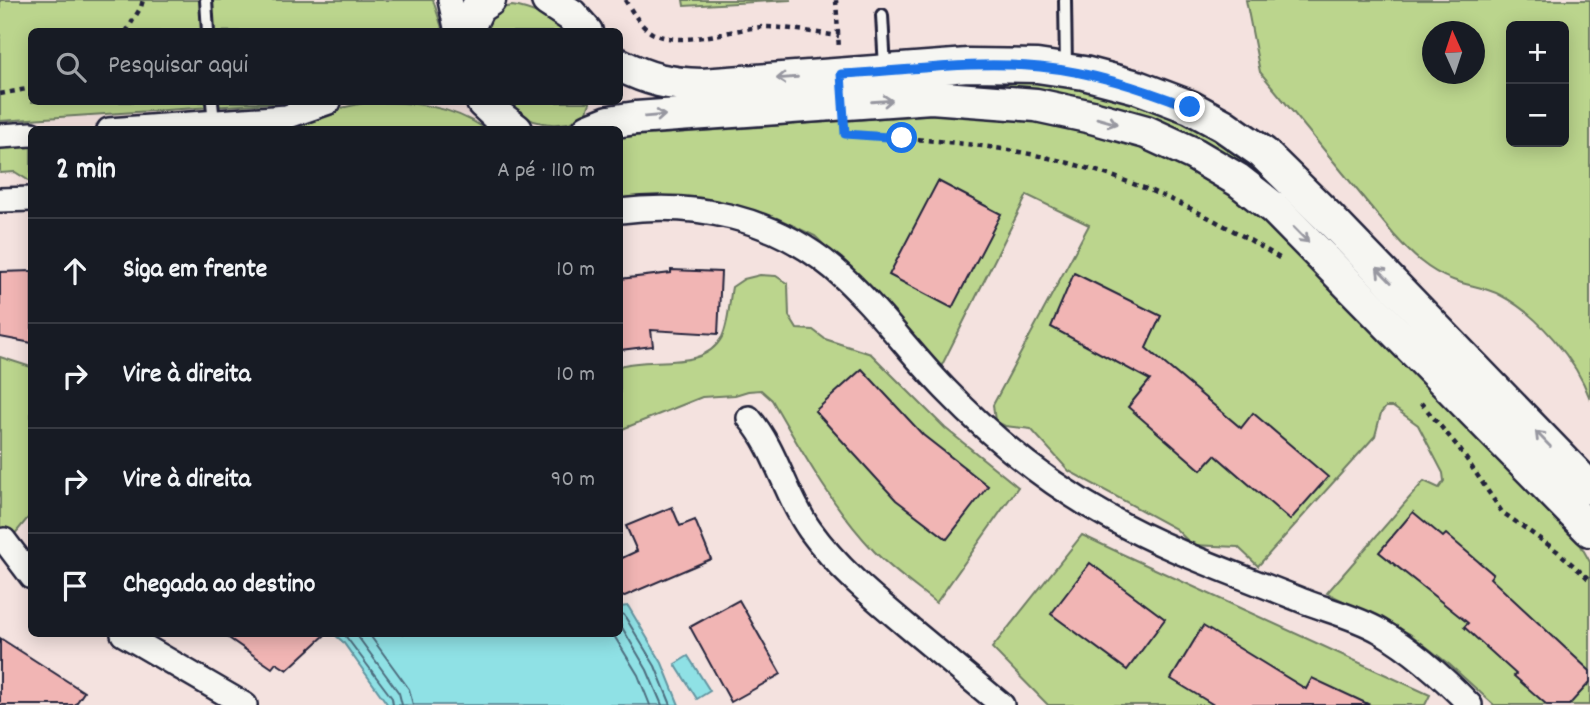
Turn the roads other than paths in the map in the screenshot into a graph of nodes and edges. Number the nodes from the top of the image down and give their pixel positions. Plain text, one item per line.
1 (206, 0) edge
2 (450, 0) edge
3 (489, 0) edge
4 (1065, 0) edge
5 (555, 3) edge
6 (882, 15) dead end
7 (208, 28) edge
8 (456, 28) edge
9 (468, 28) edge
10 (582, 28) edge
11 (623, 66) edge
12 (1065, 70) junction
13 (886, 72) junction
14 (842, 89) junction
15 (320, 105) edge
16 (484, 105) edge
17 (604, 105) edge
18 (213, 112) edge
19 (131, 126) edge
20 (511, 126) edge
21 (591, 126) edge
22 (598, 126) edge
23 (28, 134) edge
24 (0, 136) edge
25 (28, 199) edge
26 (0, 200) edge
27 (623, 211) edge
28 (749, 418) dead end
29 (1590, 488) edge
30 (1590, 530) edge
31 (4, 540) dead end
32 (28, 572) edge
33 (128, 637) edge
34 (1469, 704) edge
35 (245, 705) edge
36 (1002, 705) edge

1 - 7 lane
2 - 8 street
3 - 9 main road
4 - 12 lane
5 - 10 main road
6 - 13 lane
14 -> 11 main road
12 - 13 main road
29 -> 12 main road
13 - 14 main road
22 -> 14 main road
14 -> 30 main road
15 - 18 street
16 - 20 main road
17 - 21 main road
18 - 19 street
23 - 24 street
25 - 26 street
27 - 34 street
28 - 36 street
31 - 32 street
33 - 35 street

